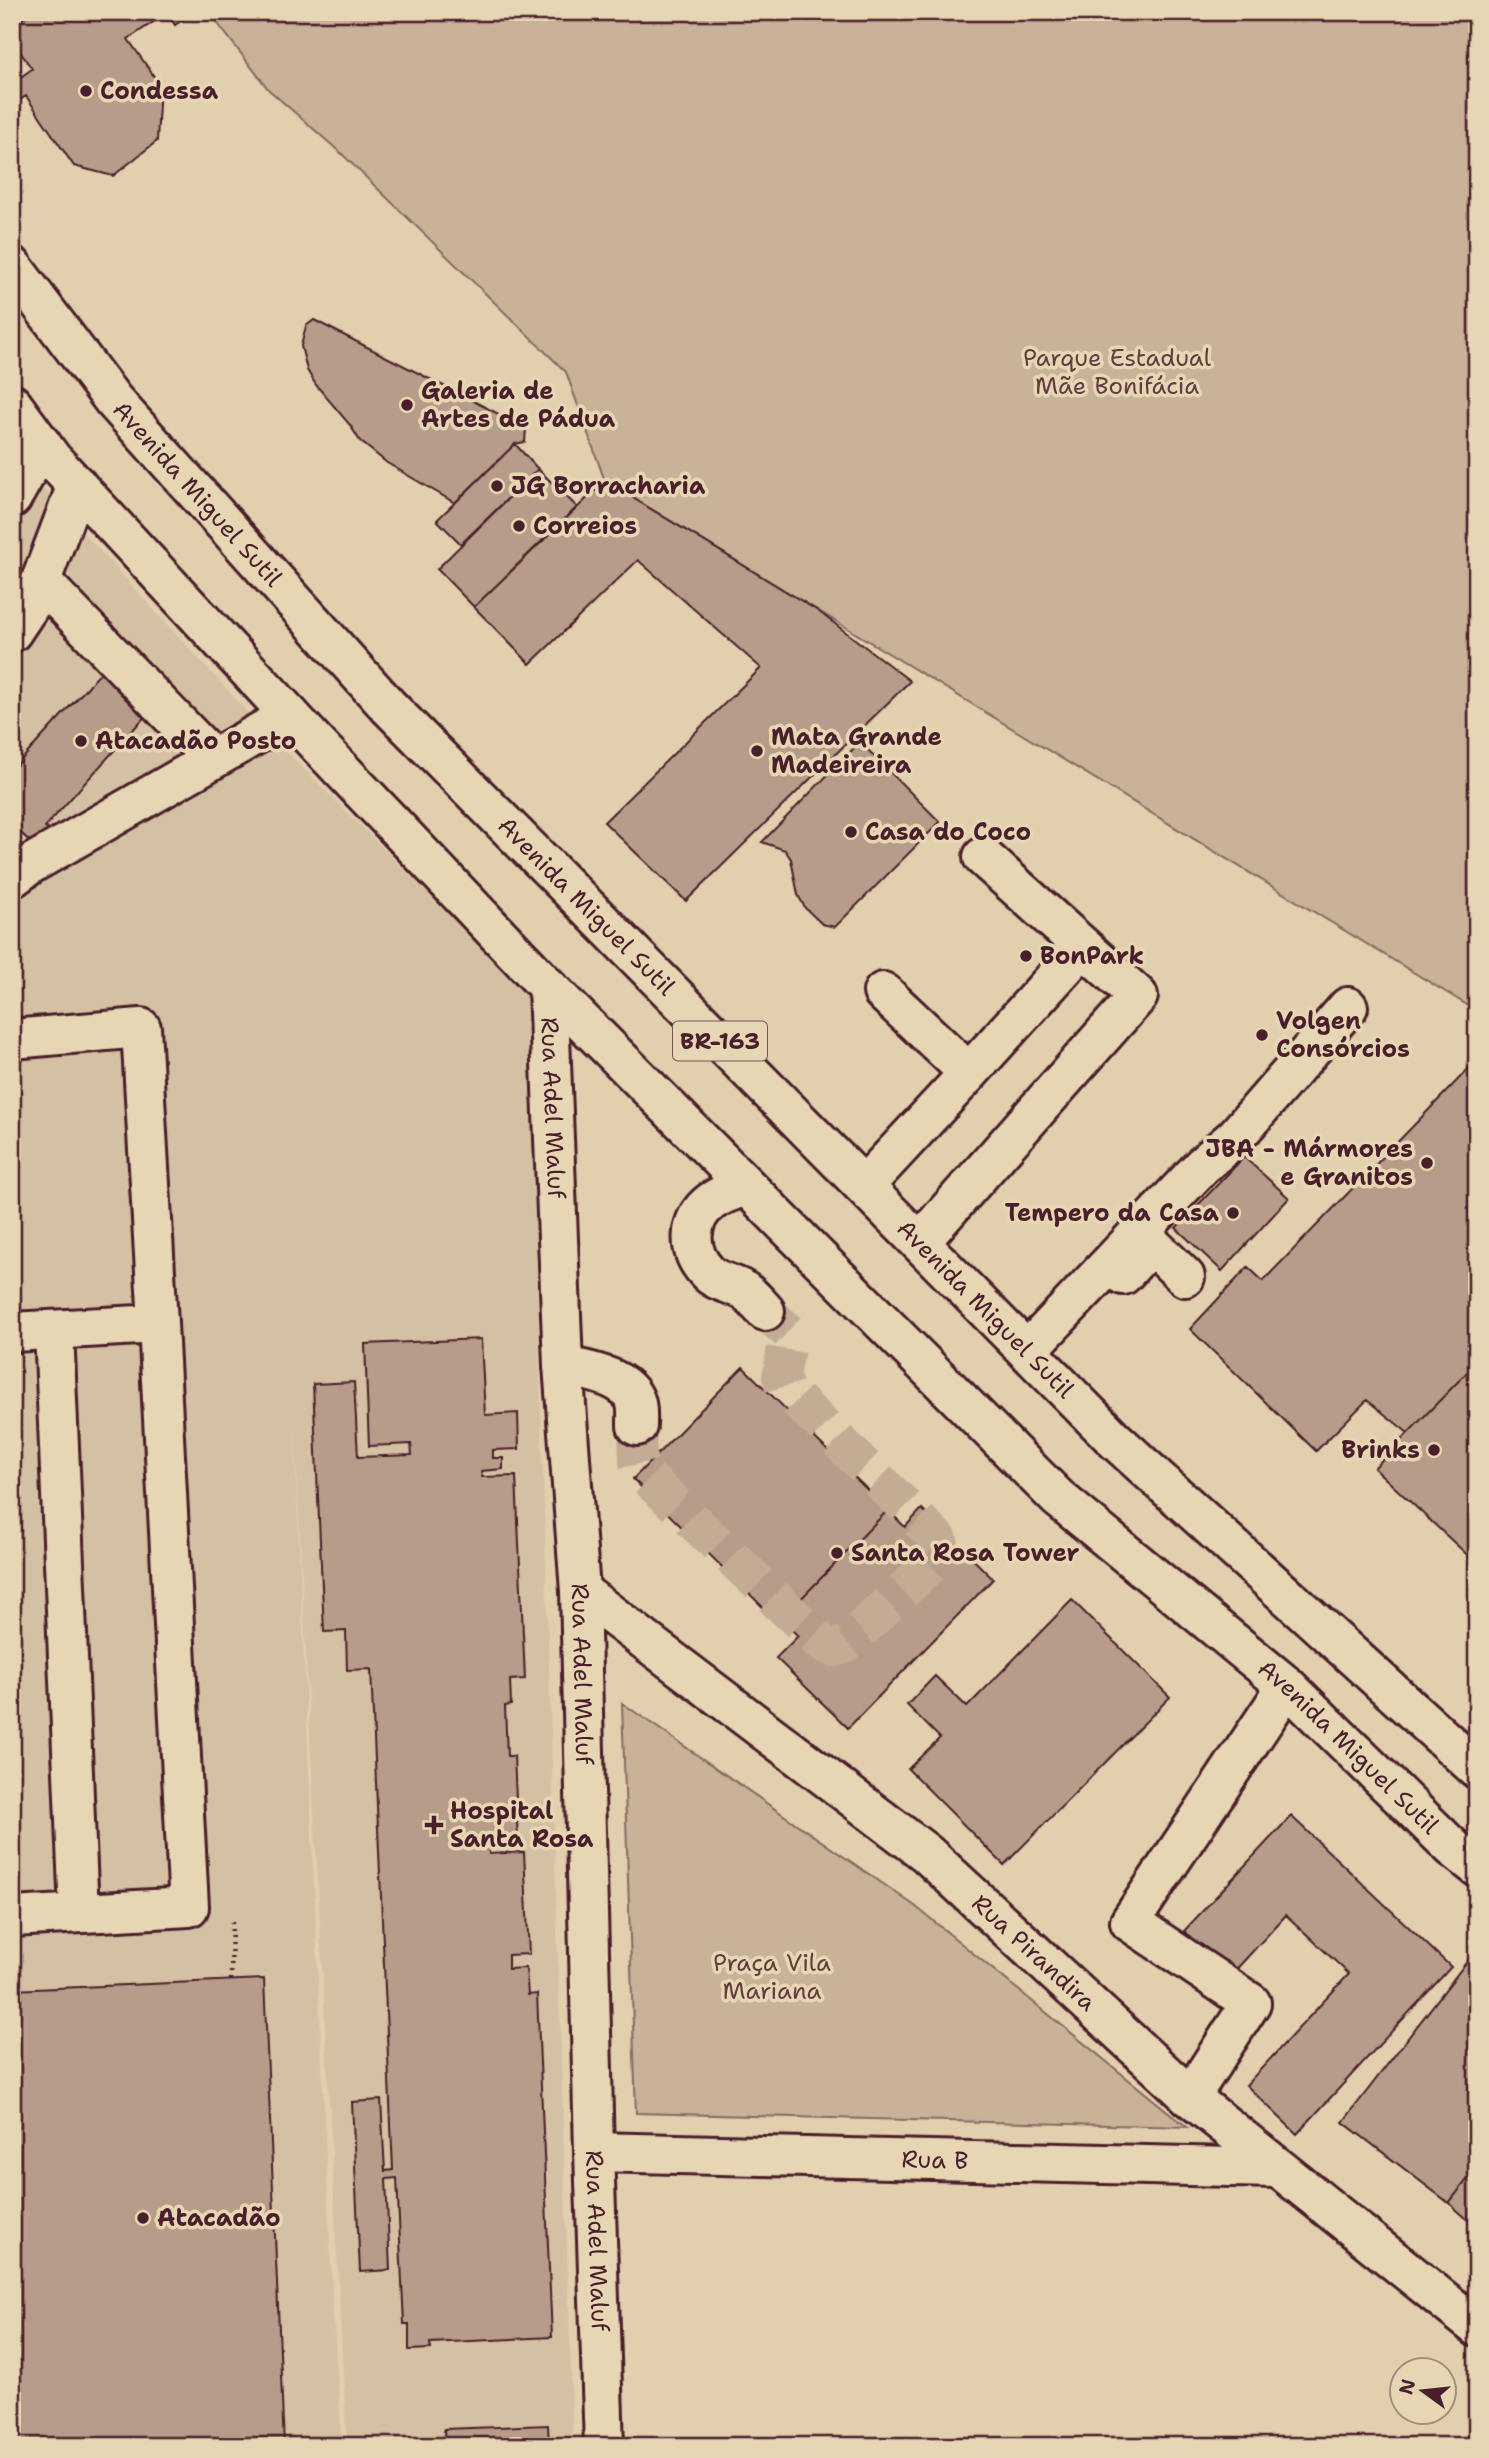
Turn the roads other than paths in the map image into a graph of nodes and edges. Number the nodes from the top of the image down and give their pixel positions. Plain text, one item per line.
1 (12, 266) edge
2 (23, 423) edge
3 (77, 485) junction
4 (12, 498) edge
5 (41, 581) junction
6 (12, 632) edge
7 (290, 715) junction
8 (213, 759) junction
9 (983, 856) dead end
10 (12, 877) edge
11 (1083, 947) junction
12 (548, 987) junction
13 (883, 992) dead end
14 (1348, 1007) dead end
15 (12, 1039) edge
16 (969, 1073) junction
17 (746, 1186) junction
18 (864, 1186) junction
19 (920, 1242) junction
20 (1185, 1277) dead end
21 (765, 1311) tunnel mouth
22 (158, 1324) junction
23 (54, 1330) junction
24 (12, 1332) edge
25 (1033, 1357) junction
26 (562, 1365) junction
27 (637, 1426) tunnel mouth
28 (580, 1591) junction
29 (1287, 1686) junction
30 (1477, 1769) edge
31 (1477, 1867) edge
32 (79, 1913) junction
33 (12, 1917) edge
34 (1189, 2097) junction
35 (594, 2152) junction
36 (1275, 2168) junction
37 (1477, 2327) edge
38 (604, 2446) edge

1 - 18 main road, Avenida Miguel Sutil / BR-163
2 - 3 main road, Avenida Miguel Sutil
2 - 4 main road
3 - 5 main road
3 - 7 main road, Avenida Miguel Sutil
5 - 6 main road
5 - 8 main road
7 - 8 main road
7 - 12 main road, Avenida Miguel Sutil
8 - 10 main road
9 - 11 main road
11 - 16 main road
11 - 19 main road
12 - 17 main road, Avenida Miguel Sutil
12 - 26 main road, Rua Adel Maluf
13 - 16 main road
14 - 25 main road
15 - 22 main road
16 - 18 main road
17 - 21 main road
17 - 29 main road, Avenida Miguel Sutil
18 - 19 main road, Avenida Miguel Sutil / BR-163
19 - 25 main road, Avenida Miguel Sutil / BR-163
20 - 25 main road
22 - 23 main road
22 - 32 main road
23 - 24 main road
23 - 32 main road
25 - 30 main road, Avenida Miguel Sutil / BR-163
26 - 27 main road
26 - 28 main road, Rua Adel Maluf
28 - 34 main road, Rua Pirandira
28 - 35 main road, Rua Adel Maluf
29 - 31 main road, Avenida Miguel Sutil
29 - 34 main road
32 - 33 main road
34 - 36 main road, Rua Pirandira
35 - 36 main road, Rua B
35 - 38 main road, Rua Adel Maluf
36 - 37 main road, Rua Pirandira

